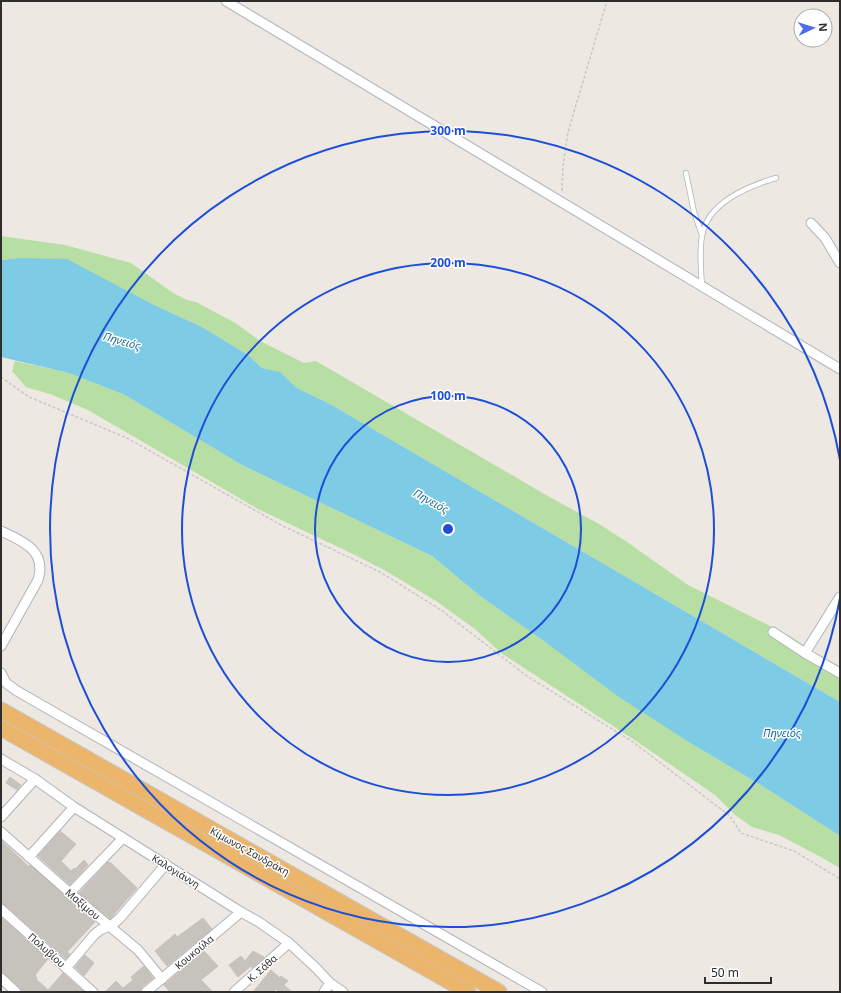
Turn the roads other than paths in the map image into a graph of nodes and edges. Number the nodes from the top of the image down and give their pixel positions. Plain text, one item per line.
1 (226, 1) edge
2 (238, 4) edge
3 (686, 173) dead end
4 (776, 178) dead end
5 (811, 223) dead end
6 (702, 235) junction
7 (840, 263) edge
8 (702, 286) junction
9 (840, 369) edge
10 (1, 531) edge
11 (840, 597) edge
12 (773, 632) dead end
13 (1, 646) edge
14 (805, 652) junction
15 (840, 673) edge
16 (2, 676) edge
17 (1, 710) edge
18 (1, 728) edge
19 (1, 759) edge
20 (35, 779) junction
21 (74, 807) junction
22 (1, 817) edge
23 (1, 832) edge
24 (123, 838) junction
25 (29, 857) junction
26 (166, 864) junction
27 (70, 893) junction
28 (1, 909) edge
29 (241, 912) junction
30 (110, 926) junction
31 (289, 943) junction
32 (66, 968) junction
33 (1, 978) edge
34 (162, 979) junction
35 (330, 983) junction
36 (236, 991) edge
37 (16, 992) edge
38 (93, 992) edge
39 (146, 992) edge
40 (324, 992) edge
41 (343, 992) edge
42 (468, 992) edge
43 (499, 992) edge
44 (542, 992) edge

1 - 2 street
2 - 8 street
3 - 6 lane
4 - 6 lane
5 - 7 street
6 - 8 lane
8 - 9 street
10 - 13 street
11 - 14 street
12 - 14 street
14 - 15 street
16 - 44 street
17 - 43 highway, Κίμωνος Σανδράκη
18 - 42 highway, Κίμωνος Σανδράκη
19 - 20 street, Καλογιάννη
20 - 21 street, Καλογιάννη
20 - 22 street
21 - 24 street, Καλογιάννη
21 - 25 street
23 - 25 street, Μαξίμου
24 - 26 street, Καλογιάννη
24 - 27 street
25 - 27 street, Μαξίμου
26 - 29 street, Καλογιάννη
26 - 30 street
27 - 30 street, Μαξίμου
28 - 32 street, Πολυβίου
29 - 31 street, Καλογιάννη
29 - 34 street, Κουκούλα
30 - 32 street
30 - 34 street, Μαξίμου
31 - 35 street, Καλογιάννη
31 - 36 street, Κ. Σάθα
32 - 38 street, Πολυβίου
33 - 37 street
34 - 39 street, Κουκούλα
35 - 40 street
35 - 41 street, Καλογιάννη

